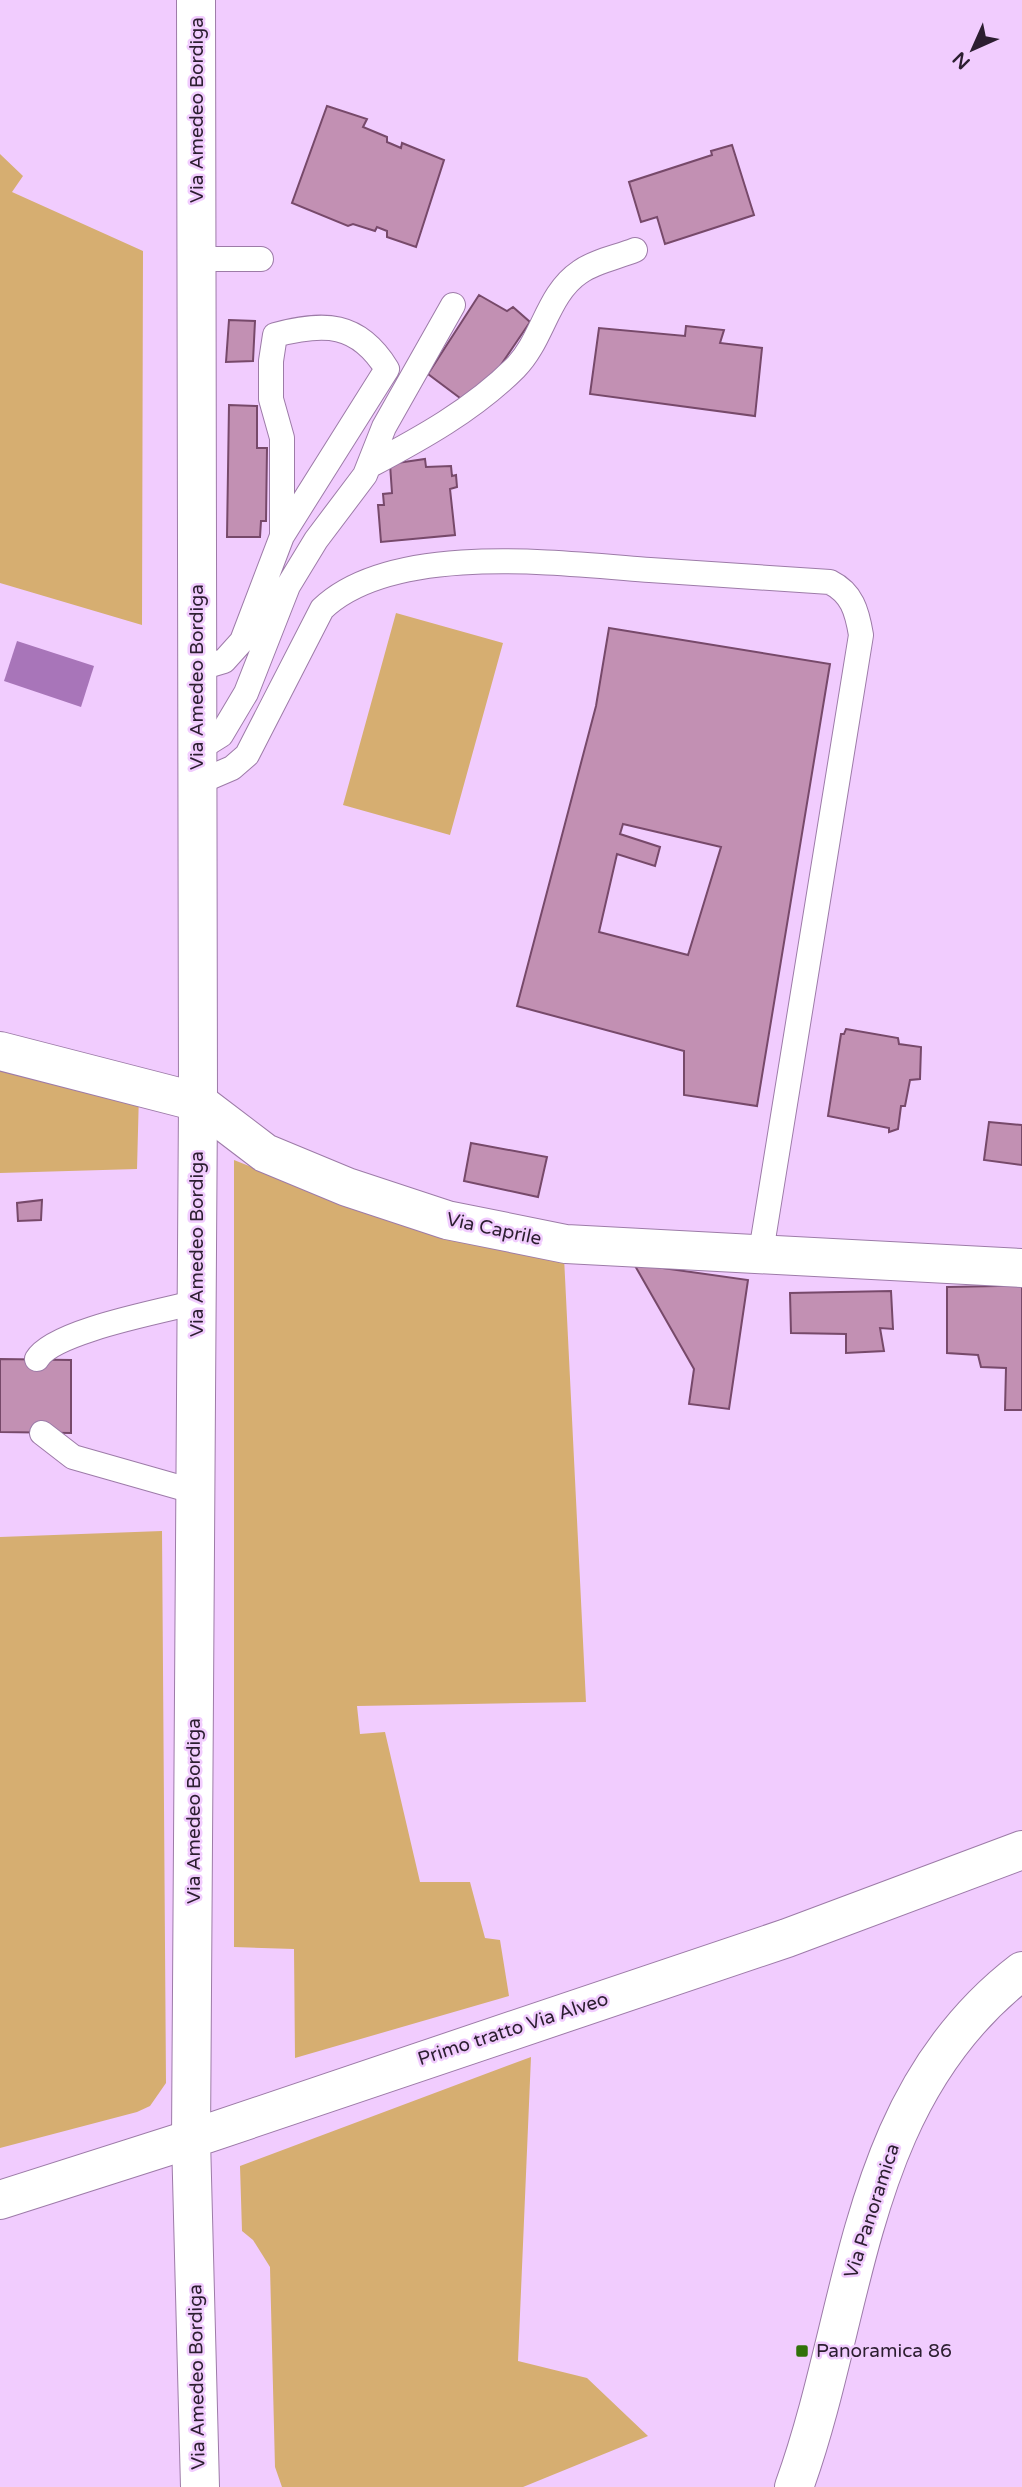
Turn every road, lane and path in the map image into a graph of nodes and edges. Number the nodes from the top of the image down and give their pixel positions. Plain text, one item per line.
1 (197, 0) edge
2 (635, 250) dead end
3 (198, 259) junction
4 (261, 259) dead end
5 (453, 305) dead end
6 (369, 466) junction
7 (282, 536) junction
8 (197, 669) junction
9 (197, 767) junction
10 (0, 1051) edge
11 (198, 1102) junction
12 (761, 1252) junction
13 (1022, 1268) edge
14 (197, 1303) junction
15 (37, 1359) dead end
16 (43, 1433) dead end
17 (196, 1492) junction
18 (1022, 1850) edge
19 (1022, 1971) edge
20 (191, 2138) junction
21 (0, 2200) edge
22 (200, 2487) edge
23 (794, 2487) edge

1 - 3 street, Via Amedeo Bordiga
2 - 6 lane
3 - 4 lane
3 - 8 street, Via Amedeo Bordiga
5 - 6 lane
6 - 9 lane
7 - 7 lane
7 - 8 lane
8 - 9 street, Via Amedeo Bordiga
9 - 11 street, Via Amedeo Bordiga
9 - 12 lane
10 - 11 street, Via Caprile
11 - 12 street, Via Caprile
11 - 14 street, Via Amedeo Bordiga
12 - 13 street, Via Caprile
14 - 15 lane
14 - 17 street, Via Amedeo Bordiga
16 - 17 lane
17 - 20 street, Via Amedeo Bordiga
18 - 20 street, Primo tratto Via Alveo
19 - 23 street, Via Panoramica
20 - 21 street, Primo tratto Via Alveo
20 - 22 street, Via Amedeo Bordiga

